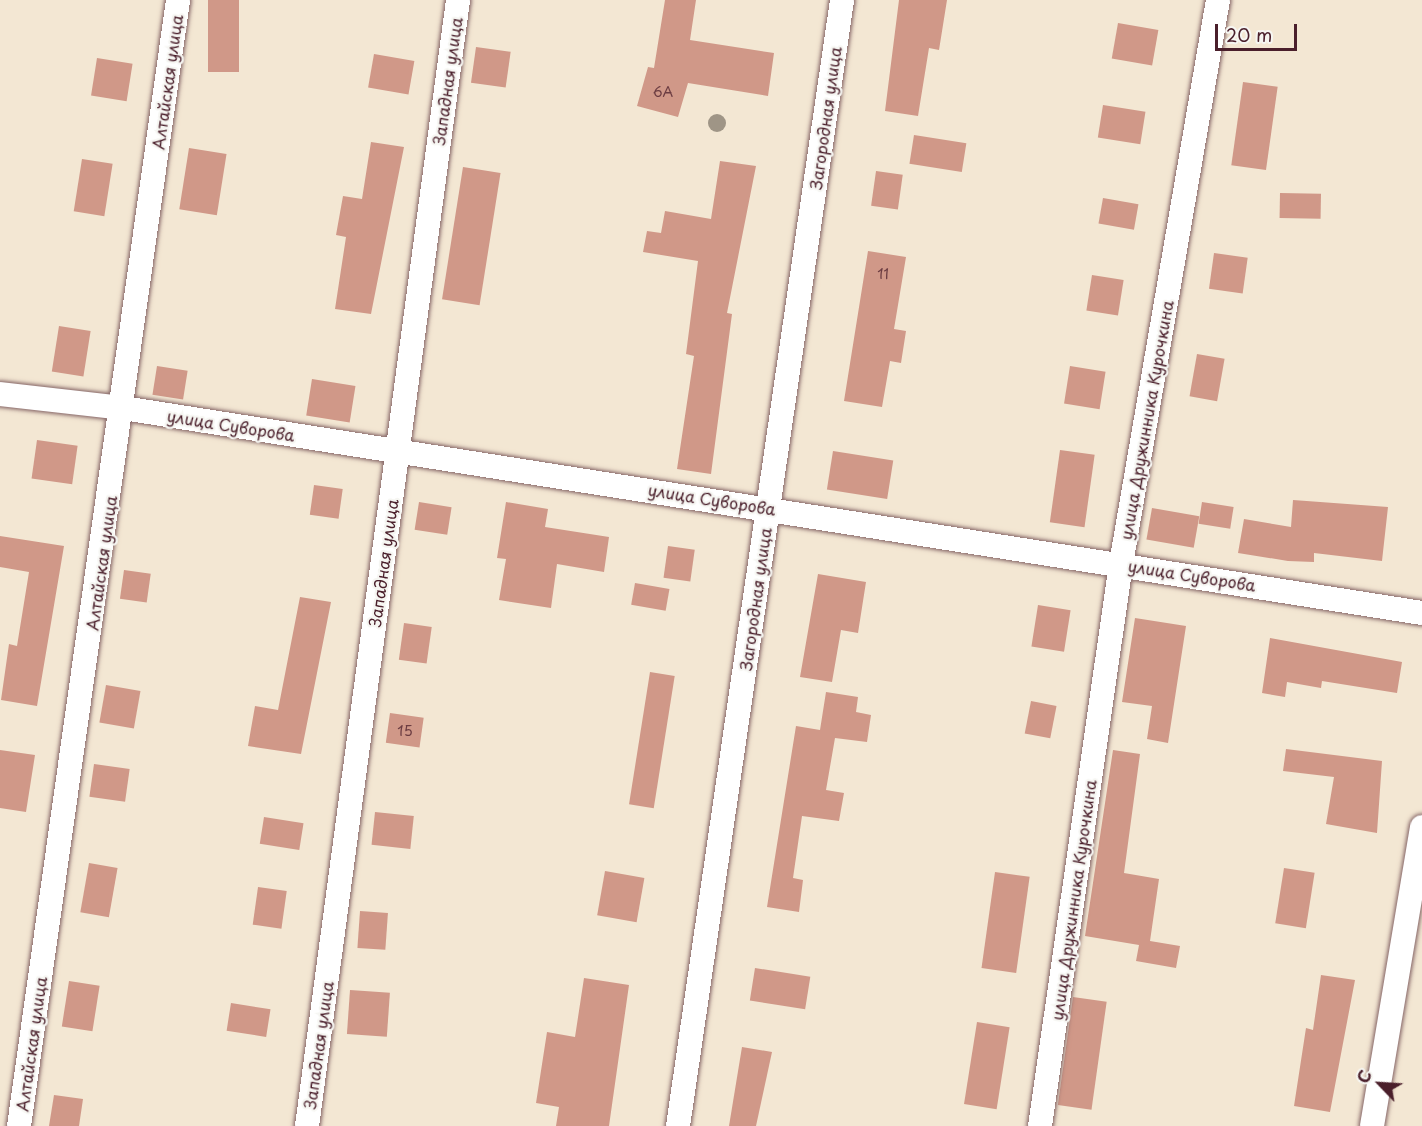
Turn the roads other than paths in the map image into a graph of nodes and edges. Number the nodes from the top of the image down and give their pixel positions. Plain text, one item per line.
1 (178, 0) edge
2 (458, 0) edge
3 (842, 0) edge
4 (1218, 0) edge
5 (0, 394) edge
6 (123, 408) junction
7 (398, 451) junction
8 (769, 508) junction
9 (1122, 564) junction
10 (1422, 614) edge
11 (1422, 827) edge
12 (19, 1126) edge
13 (307, 1126) edge
14 (678, 1126) edge
15 (1040, 1126) edge
16 (1372, 1126) edge

1 - 6 street, Алтайская улица
2 - 7 street, Западная улица
3 - 8 street, Загородная улица
4 - 9 street, улица Дружинника Курочкина
5 - 6 street, улица Суворова
6 - 7 street, улица Суворова
6 - 12 street, Алтайская улица
7 - 8 street, улица Суворова
7 - 13 street, Западная улица
8 - 9 street, улица Суворова
8 - 14 street, Загородная улица
9 - 10 street, улица Суворова
9 - 15 street, улица Дружинника Курочкина
11 - 16 street

